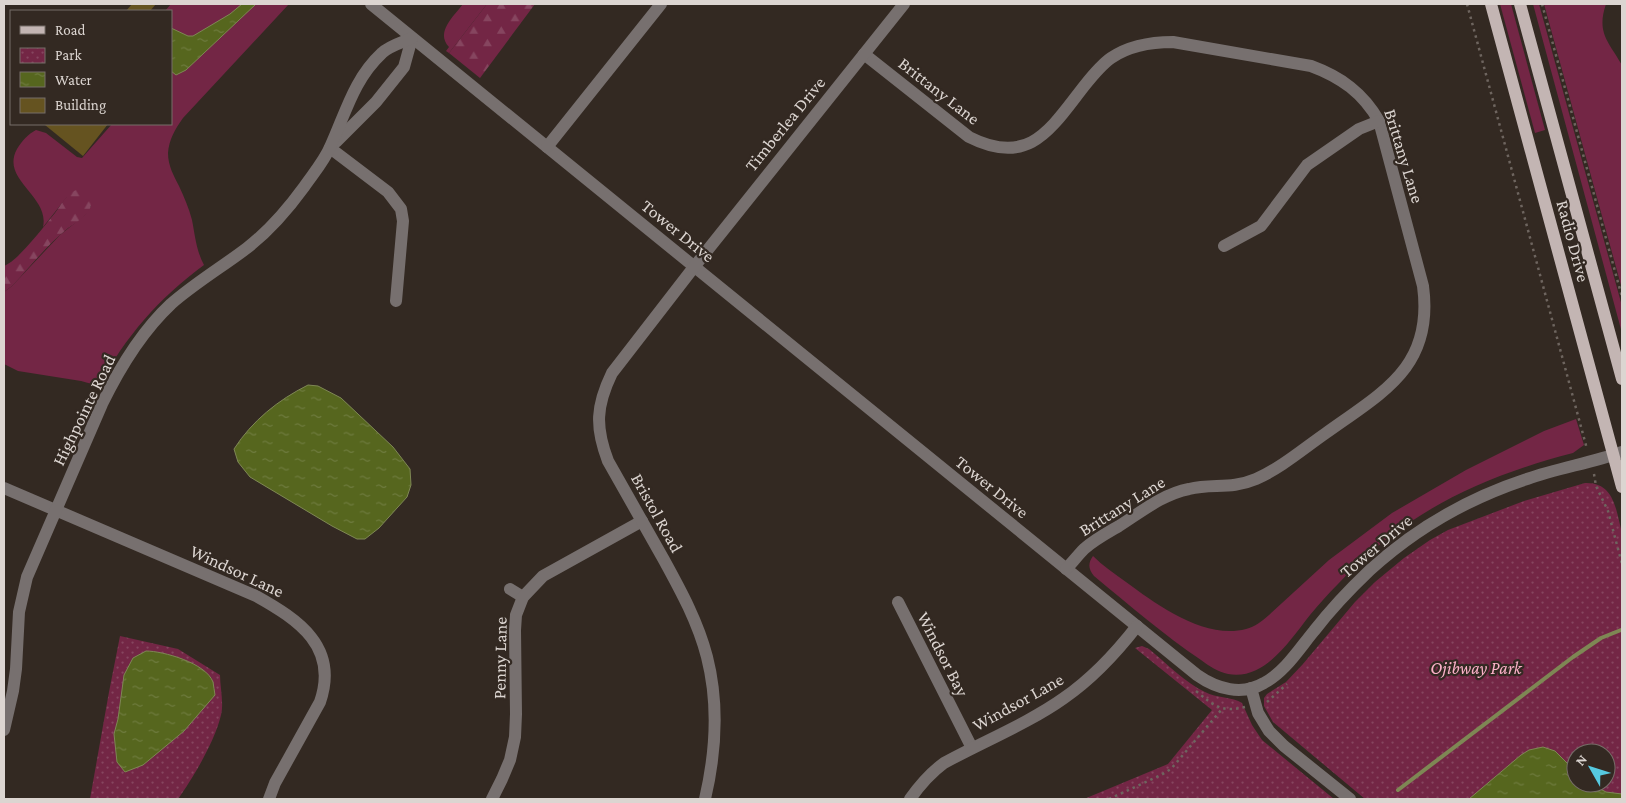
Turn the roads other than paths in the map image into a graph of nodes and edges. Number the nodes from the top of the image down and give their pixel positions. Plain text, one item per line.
1 (370, 4) edge
2 (661, 4) edge
3 (904, 4) edge
4 (1491, 4) edge
5 (1520, 4) edge
6 (412, 38) junction
7 (864, 54) junction
8 (1379, 121) junction
9 (547, 147) junction
10 (330, 148) junction
11 (1224, 246) dead end
12 (694, 266) junction
13 (396, 301) dead end
14 (1622, 379) edge
15 (1618, 453) edge
16 (4, 488) edge
17 (1622, 488) edge
18 (56, 511) junction
19 (642, 521) junction
20 (1066, 569) junction
21 (510, 589) dead end
22 (523, 598) junction
23 (898, 602) dead end
24 (1137, 626) junction
25 (1251, 688) junction
26 (4, 730) edge
27 (972, 748) junction
28 (269, 799) edge
29 (492, 799) edge
30 (705, 799) edge
31 (910, 799) edge
32 (1350, 799) edge

1 - 6 street, Tower Drive
2 - 9 street
3 - 7 street, Timberlea Drive
4 - 15 main road, Radio Drive
5 - 14 main road, Radio Drive
6 - 9 street, Tower Drive
6 - 10 street, Highpointe Road
6 - 10 street, Highpointe Road
7 - 8 street, Brittany Lane
7 - 12 street, Timberlea Drive
8 - 11 street
8 - 20 street, Brittany Lane
9 - 12 street, Tower Drive
10 - 13 street
10 - 18 street, Highpointe Road
12 - 19 street, Bristol Road
12 - 20 street, Tower Drive
15 - 17 main road, Radio Drive
15 - 25 street, Tower Drive
16 - 18 street, Windsor Lane
18 - 26 street, Highpointe Road
18 - 28 street, Windsor Lane
19 - 22 street, Penny Lane
19 - 30 street, Bristol Road
20 - 24 street, Tower Drive
21 - 22 street
22 - 29 street, Penny Lane
23 - 27 street, Windsor Bay
24 - 25 street, Tower Drive
24 - 27 street, Windsor Lane
25 - 32 street
27 - 31 street, Windsor Lane

